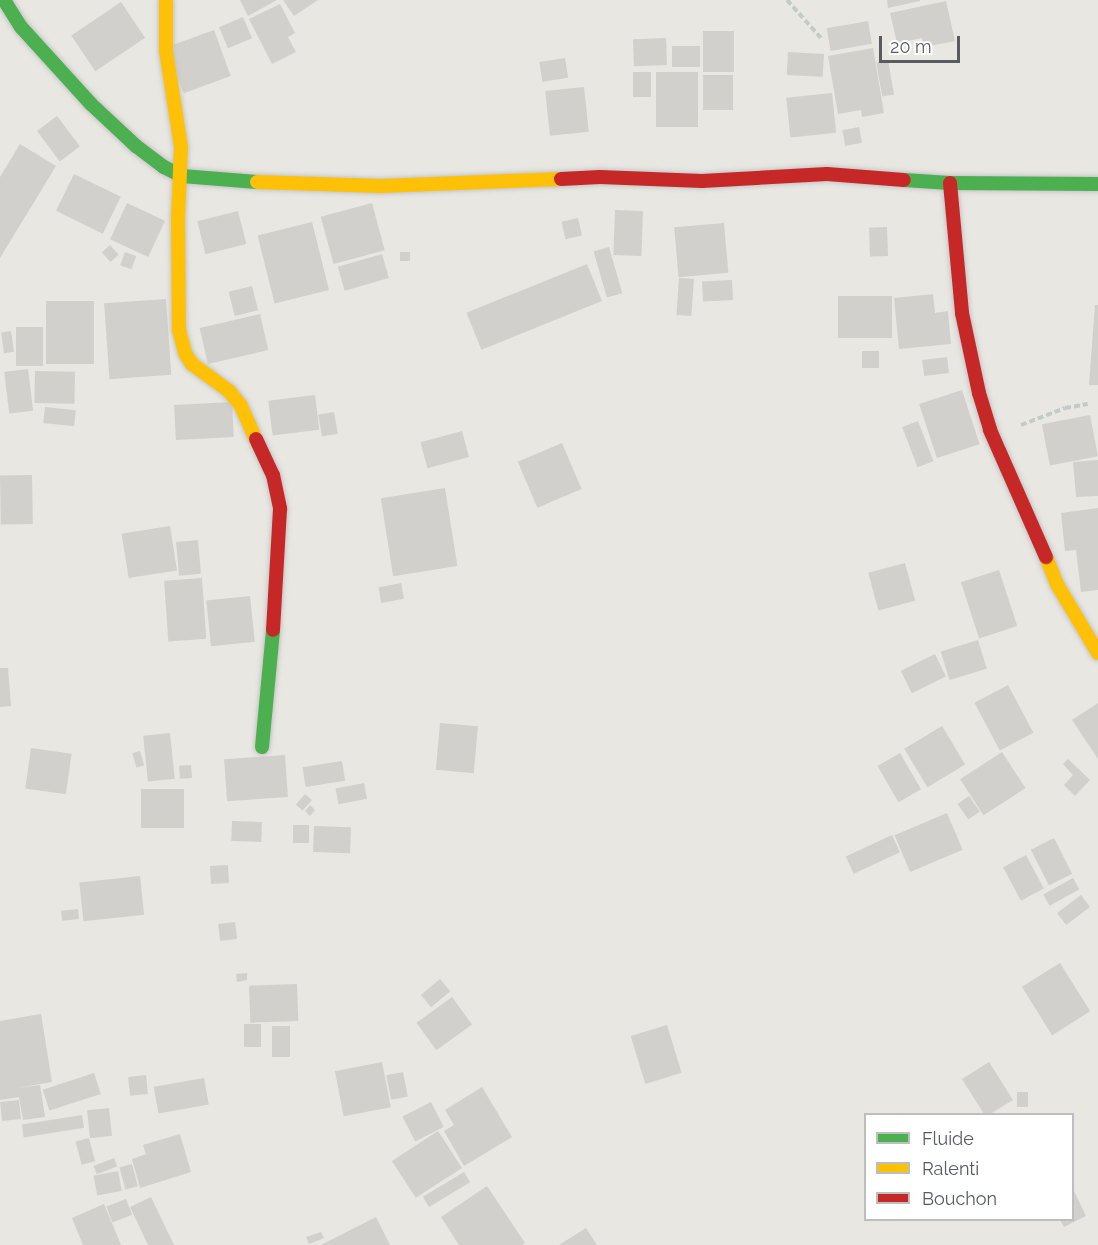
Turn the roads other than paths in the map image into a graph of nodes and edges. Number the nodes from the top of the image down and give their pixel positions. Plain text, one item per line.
1 (4, 0) edge
2 (166, 0) edge
3 (182, 176) junction
4 (950, 183) junction
5 (1098, 184) edge
6 (1098, 653) edge
7 (262, 747) dead end

1 - 3 street
2 - 3 street
3 - 4 street
3 - 7 street
4 - 5 street
4 - 6 street

